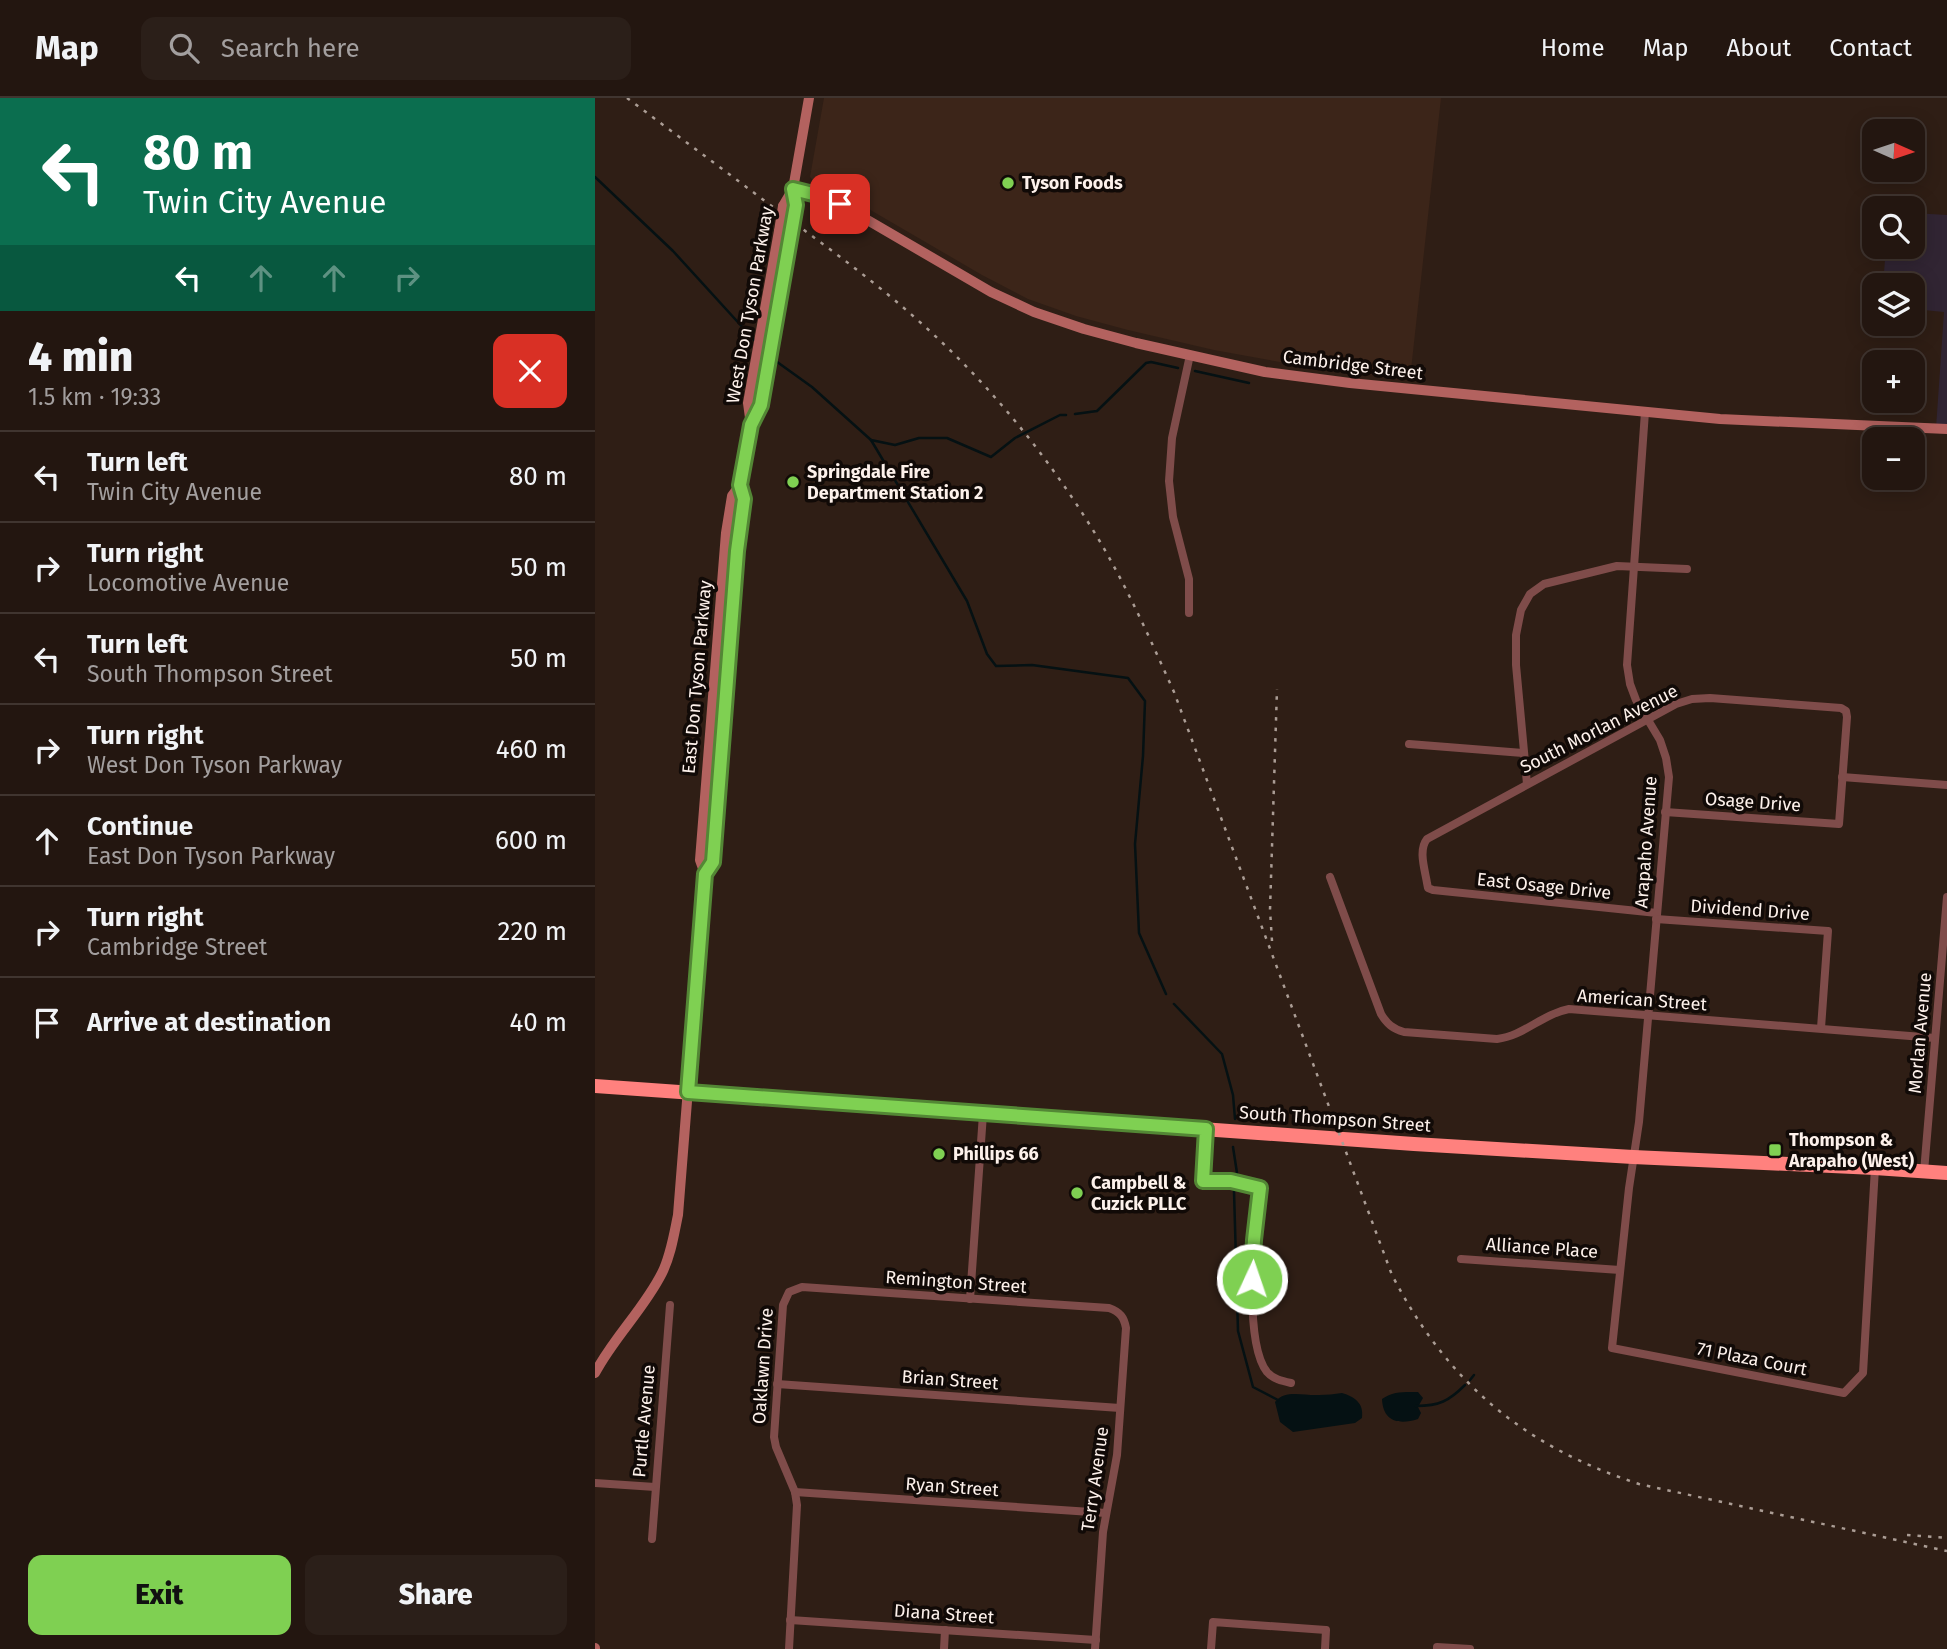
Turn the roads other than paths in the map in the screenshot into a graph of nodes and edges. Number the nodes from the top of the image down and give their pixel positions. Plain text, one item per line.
1 (809, 98) edge
2 (793, 189) junction
3 (1190, 355) junction
4 (1645, 412) junction
5 (751, 425) junction
6 (1947, 429) edge
7 (1634, 566) junction
8 (1687, 569) dead end
9 (1189, 612) dead end
10 (1647, 719) junction
11 (1409, 744) dead end
12 (1523, 753) junction
13 (1842, 777) junction
14 (1527, 784) junction
15 (1947, 785) edge
16 (1665, 812) junction
17 (1330, 877) dead end
18 (1428, 888) joint
19 (1947, 897) edge
20 (1657, 916) junction
21 (1649, 1016) junction
22 (1821, 1028) junction
23 (1935, 1038) junction
24 (595, 1086) edge
25 (688, 1092) junction
26 (983, 1114) junction
27 (1206, 1129) junction
28 (1633, 1157) junction
29 (1875, 1168) junction
30 (1924, 1172) junction
31 (1947, 1173) edge
32 (1461, 1259) dead end
33 (1620, 1270) junction
34 (789, 1292) joint
35 (970, 1298) junction
36 (670, 1305) dead end
37 (1121, 1314) joint
38 (595, 1373) edge
39 (1291, 1383) dead end
40 (777, 1384) junction
41 (1120, 1408) junction
42 (595, 1483) edge
43 (655, 1488) junction
44 (795, 1492) junction
45 (1106, 1513) junction
46 (652, 1539) dead end
47 (790, 1620) junction
48 (945, 1630) junction
49 (1095, 1645) edge
50 (1437, 1648) edge
51 (789, 1649) edge
52 (944, 1649) edge
53 (1211, 1649) edge
54 (1325, 1649) edge
55 (1470, 1649) edge

1 - 2 main road, West Don Tyson Parkway
2 - 3 main road, Cambridge Street
2 - 5 main road, bridge
2 - 5 main road, West Don Tyson Parkway, bridge
3 - 4 main road, Cambridge Street
3 - 9 street
4 - 6 main road, Cambridge Street
4 - 7 street, Arapaho Avenue
5 - 25 main road, West Don Tyson Parkway
7 - 8 street
7 - 10 street, Arapaho Avenue
7 - 12 street
10 - 13 street, South Morlan Avenue
10 - 14 street, South Morlan Avenue
10 - 16 street, Arapaho Avenue
11 - 12 street
12 - 14 street
13 - 15 street
13 - 16 street, Osage Drive
14 - 18 street, South Morlan Avenue
16 - 20 street, Arapaho Avenue
17 - 21 street, American Street
18 - 20 street, East Osage Drive
19 - 23 street, Morlan Avenue
20 - 21 street, Arapaho Avenue
20 - 22 street, Dividend Drive
21 - 22 street, American Street
21 - 28 street, Arapaho Avenue
22 - 23 street, American Street
23 - 30 street, Morlan Avenue
24 - 25 highway, South Thompson Street
25 - 26 highway, South Thompson Street
25 - 38 main road, West Don Tyson Parkway
26 - 27 highway, South Thompson Street
26 - 35 street
27 - 28 highway, South Thompson Street
27 - 39 street
28 - 29 highway, South Thompson Street
28 - 33 street, 71 Plaza Court
29 - 30 highway, South Thompson Street
29 - 33 street, 71 Plaza Court
30 - 31 highway, South Thompson Street
32 - 33 street, Alliance Place
34 - 35 street, Remington Street
34 - 40 street, Oaklawn Drive
35 - 37 street, Remington Street
36 - 43 street, Purtle Avenue
37 - 41 street, Terry Avenue
40 - 41 street, Brian Street
40 - 44 street, Oaklawn Drive
41 - 45 street, Terry Avenue
42 - 43 street
43 - 46 street, Purtle Avenue
44 - 45 street, Ryan Street
44 - 47 street, Oaklawn Drive
45 - 49 street, Terry Avenue
47 - 48 street, Diana Street
47 - 51 street, Oaklawn Drive
48 - 49 street, Diana Street
48 - 52 street
50 - 55 street
53 - 54 street

